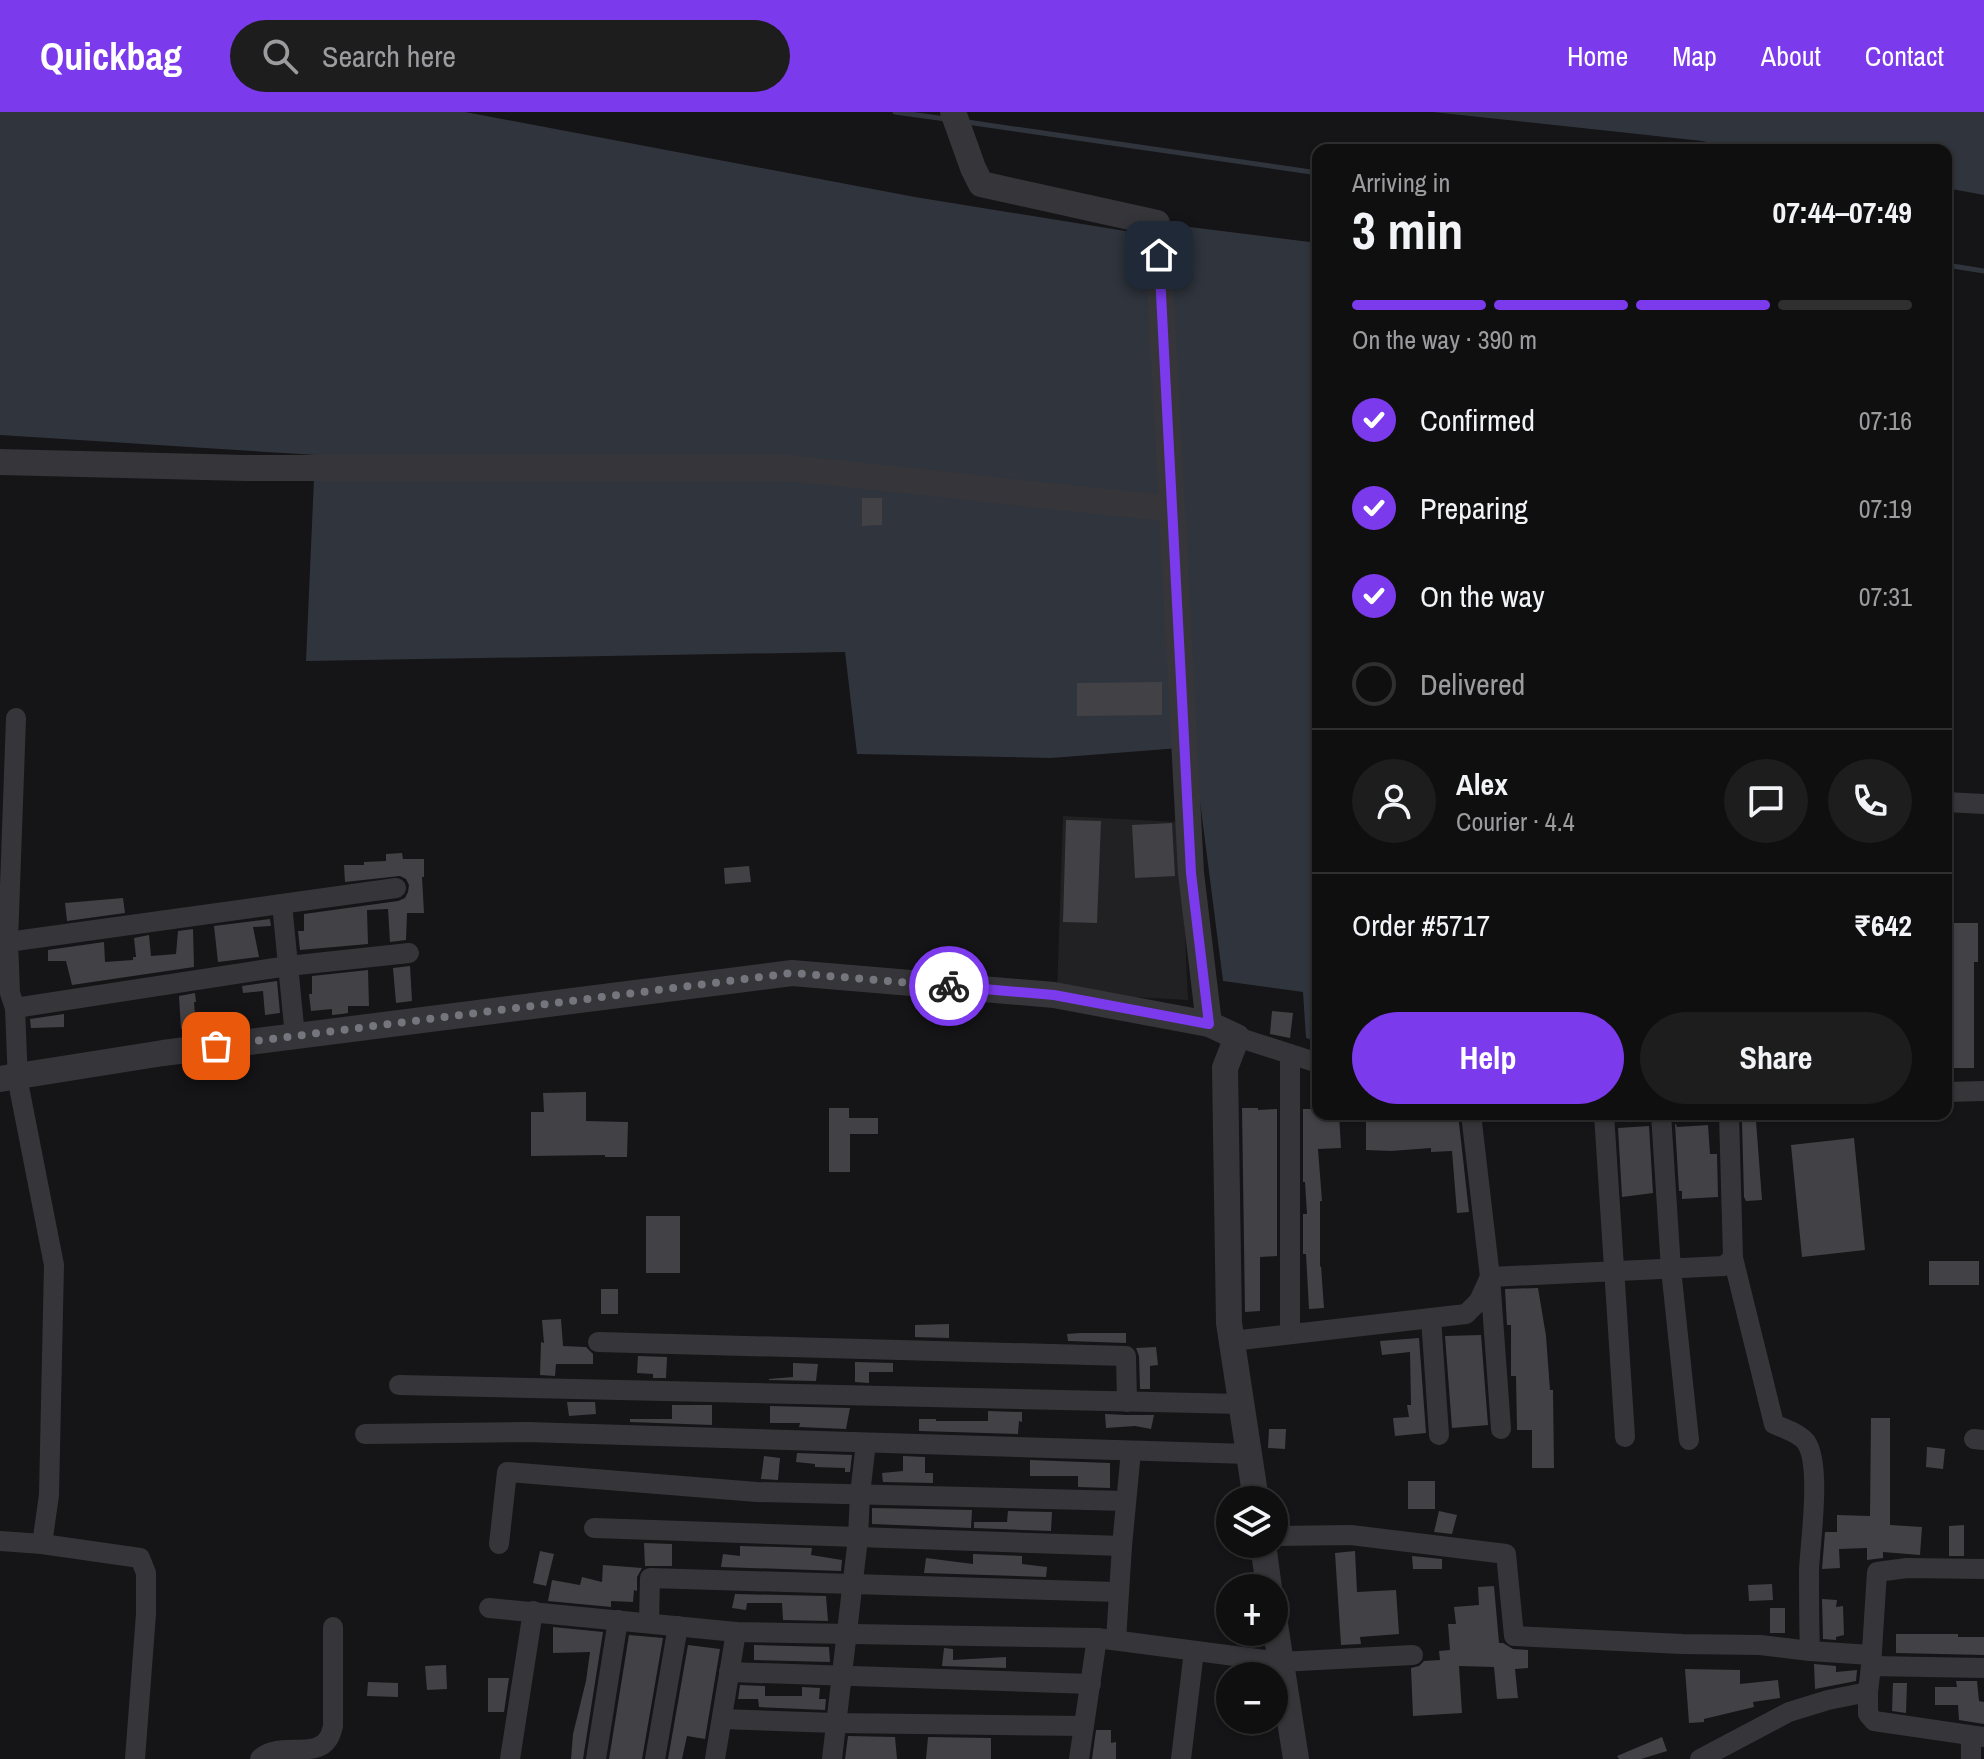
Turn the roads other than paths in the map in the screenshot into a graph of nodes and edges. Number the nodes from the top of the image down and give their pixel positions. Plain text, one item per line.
1 (953, 112) edge
2 (0, 462) edge
3 (1172, 509) junction
4 (16, 718) dead end
5 (1952, 802) edge
6 (1984, 804) edge
7 (396, 888) dead end
8 (282, 904) junction
9 (8, 942) junction
10 (409, 953) dead end
11 (288, 966) junction
12 (15, 1008) junction
13 (1209, 1024) junction
14 (295, 1036) junction
15 (1237, 1037) junction
16 (1290, 1054) junction
17 (1312, 1061) edge
18 (9, 1077) edge
19 (1984, 1091) edge
20 (1952, 1092) edge
21 (1472, 1120) edge
22 (1604, 1120) edge
23 (1661, 1120) edge
24 (1729, 1120) edge
25 (1733, 1258) junction
26 (1671, 1269) junction
27 (1613, 1271) junction
28 (1490, 1277) junction
29 (1431, 1318) junction
30 (1290, 1334) junction
31 (1232, 1341) junction
32 (598, 1342) dead end
33 (399, 1385) dead end
34 (1127, 1402) junction
35 (1242, 1404) junction
36 (1501, 1429) dead end
37 (365, 1434) dead end
38 (1439, 1435) dead end
39 (1625, 1437) dead end
40 (1689, 1440) dead end
41 (866, 1443) junction
42 (1131, 1451) junction
43 (1249, 1454) junction
44 (1254, 1486) edge
45 (860, 1494) junction
46 (1126, 1501) junction
47 (594, 1528) dead end
48 (1288, 1536) edge
49 (858, 1538) junction
50 (0, 1541) edge
51 (42, 1544) junction
52 (499, 1544) dead end
53 (1122, 1546) junction
54 (1984, 1569) edge
55 (853, 1584) junction
56 (1118, 1592) junction
57 (489, 1608) dead end
58 (533, 1611) junction
59 (618, 1620) junction
60 (649, 1623) junction
61 (678, 1626) junction
62 (333, 1627) dead end
63 (736, 1632) junction
64 (848, 1632) junction
65 (1107, 1639) junction
66 (1278, 1646) edge
67 (1194, 1651) junction
68 (1810, 1651) junction
69 (1413, 1655) dead end
70 (1871, 1660) junction
71 (1281, 1662) junction
72 (1984, 1668) edge
73 (729, 1672) junction
74 (842, 1677) junction
75 (1091, 1684) junction
76 (1868, 1692) junction
77 (1288, 1707) edge
78 (722, 1719) junction
79 (836, 1723) junction
80 (1084, 1726) junction
81 (1978, 1736) edge
82 (135, 1759) edge
83 (260, 1759) edge
84 (510, 1759) edge
85 (596, 1759) edge
86 (655, 1759) edge
87 (715, 1759) edge
88 (832, 1759) edge
89 (1079, 1759) edge
90 (1181, 1759) edge
91 (1296, 1759) edge
92 (1700, 1759) edge
93 (1971, 1759) edge

1 - 3 street
2 - 3 street
3 - 13 street
4 - 9 street
5 - 6 street
7 - 8 street
8 - 9 street
8 - 11 street
9 - 12 street
10 - 11 street
11 - 12 street
11 - 14 street
12 - 18 street
13 - 14 street
13 - 15 street
14 - 18 street
15 - 16 street
15 - 31 street
16 - 17 street
16 - 30 street
18 - 51 street
19 - 20 street
21 - 28 street
22 - 27 street
23 - 26 street
24 - 25 street
25 - 26 street
25 - 68 street
26 - 27 street
26 - 40 street
27 - 28 street
27 - 39 street
28 - 29 street
28 - 36 street
29 - 30 street
29 - 38 street
30 - 31 street
31 - 35 street
32 - 34 street
33 - 34 street
34 - 35 street
35 - 43 street
37 - 41 street
41 - 42 street
41 - 45 street
42 - 43 street
42 - 46 street
43 - 44 street
45 - 46 street
45 - 49 street
45 - 52 street
46 - 53 street
47 - 49 street
48 - 68 street
49 - 53 street
49 - 55 street
50 - 51 street
51 - 82 street
53 - 56 street
54 - 70 street
55 - 56 street
55 - 60 street
55 - 64 street
56 - 65 street
57 - 58 street
58 - 59 street
58 - 84 street
59 - 60 street
59 - 85 street
60 - 61 street
61 - 63 street
61 - 86 street
62 - 83 street
63 - 64 street
63 - 73 street
64 - 65 street
64 - 74 street
65 - 67 street
65 - 75 street
66 - 71 street
67 - 71 street
67 - 90 street
68 - 70 street
69 - 71 street
70 - 72 street
70 - 76 street
73 - 74 street
73 - 78 street
74 - 75 street
74 - 79 street
75 - 80 street
76 - 81 street
76 - 92 street
77 - 91 street
78 - 79 street
78 - 87 street
79 - 80 street
79 - 88 street
80 - 89 street
81 - 93 street

